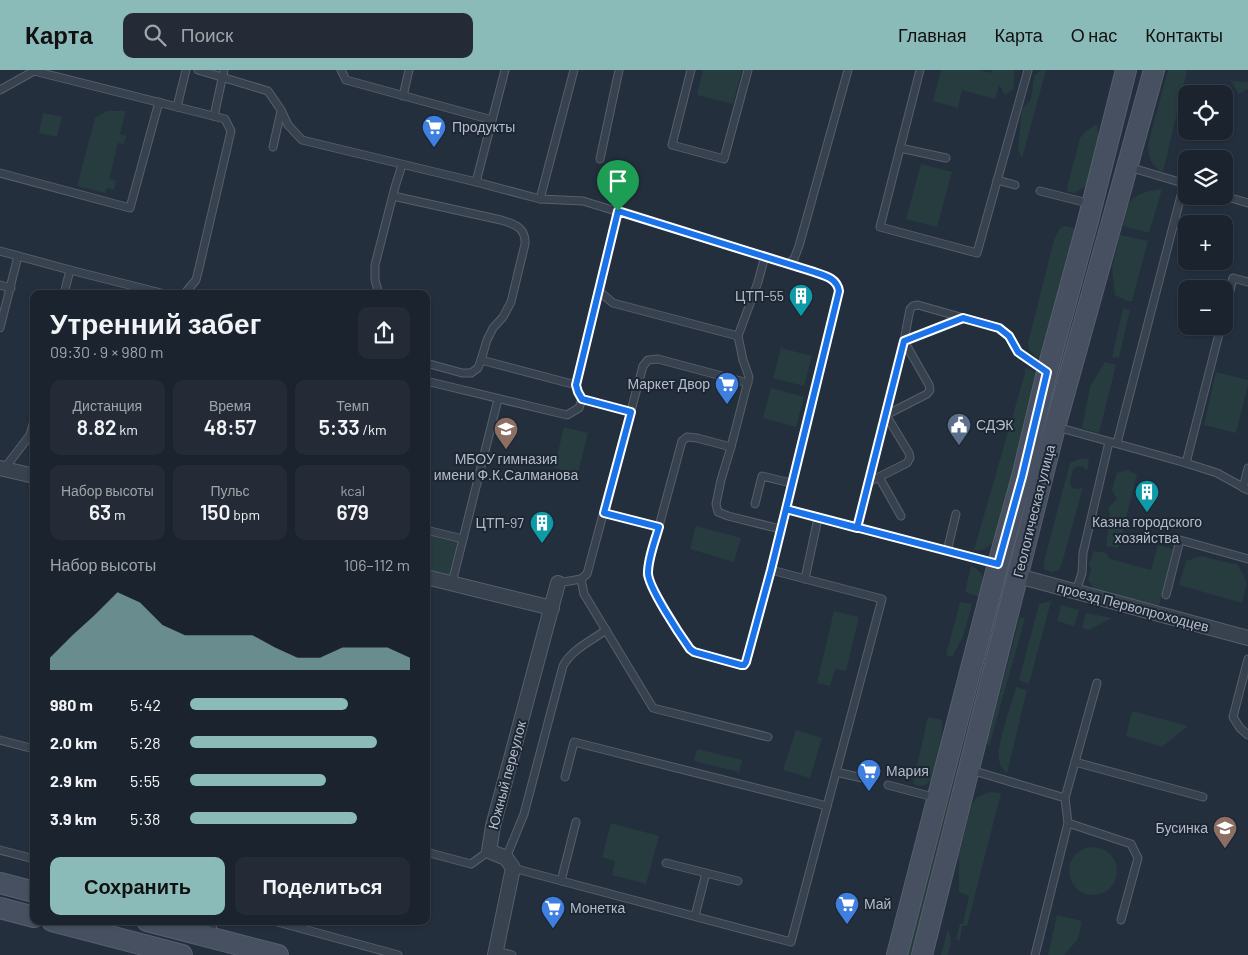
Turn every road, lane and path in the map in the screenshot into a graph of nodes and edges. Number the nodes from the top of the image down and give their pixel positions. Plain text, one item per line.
1 (186, 70) edge
2 (224, 70) edge
3 (341, 70) edge
4 (409, 70) edge
5 (505, 70) edge
6 (574, 70) edge
7 (619, 70) edge
8 (691, 70) edge
9 (748, 70) edge
10 (848, 70) edge
11 (920, 70) edge
12 (1028, 70) edge
13 (1126, 70) edge
14 (1154, 70) edge
15 (202, 71) edge
16 (222, 78) junction
17 (0, 90) edge
18 (403, 96) junction
19 (159, 102) junction
20 (177, 107) junction
21 (281, 110) junction
22 (214, 116) junction
23 (492, 120) junction
24 (273, 147) dead end
25 (900, 148) junction
26 (946, 158) dead end
27 (600, 159) dead end
28 (402, 165) junction
29 (1126, 167) junction
30 (0, 173) edge
31 (997, 180) junction
32 (476, 182) junction
33 (1178, 182) edge
34 (1015, 185) dead end
35 (1040, 191) dead end
36 (393, 196) junction
37 (1233, 198) edge
38 (540, 199) junction
39 (1248, 202) edge
40 (1091, 204) junction
41 (1180, 205) edge
42 (618, 211) junction
43 (0, 251) edge
44 (18, 256) junction
45 (765, 256) junction
46 (788, 264) junction
47 (70, 270) junction
48 (1233, 282) edge
49 (1248, 282) edge
50 (0, 285) edge
51 (11, 288) junction
52 (65, 290) edge
53 (149, 290) edge
54 (188, 290) edge
55 (378, 290) edge
56 (600, 292) junction
57 (963, 318) junction
58 (0, 328) edge
59 (1219, 335) edge
60 (738, 336) junction
61 (904, 341) junction
62 (481, 360) junction
63 (430, 364) edge
64 (1047, 372) junction
65 (430, 382) edge
66 (748, 383) junction
67 (576, 385) junction
68 (498, 399) junction
69 (582, 399) junction
70 (631, 412) junction
71 (886, 415) junction
72 (1055, 427) junction
73 (30, 434) edge
74 (1108, 442) junction
75 (1117, 444) junction
76 (731, 447) junction
77 (1186, 462) junction
78 (1248, 468) edge
79 (2, 469) edge
80 (30, 475) edge
81 (880, 477) junction
82 (869, 482) junction
83 (791, 483) junction
84 (1246, 489) edge
85 (755, 504) dead end
86 (786, 509) junction
87 (604, 513) junction
88 (956, 514) dead end
89 (901, 516) dead end
90 (818, 518) junction
91 (659, 527) junction
92 (857, 528) junction
93 (780, 529) junction
94 (430, 531) edge
95 (463, 539) junction
96 (947, 551) junction
97 (1248, 559) edge
98 (998, 564) junction
99 (771, 570) junction
100 (1018, 576) junction
101 (430, 578) edge
102 (581, 579) junction
103 (804, 579) junction
104 (452, 583) junction
105 (558, 583) joint
106 (1076, 591) junction
107 (1166, 595) dead end
108 (552, 608) junction
109 (606, 630) junction
110 (1248, 637) edge
111 (1248, 659) edge
112 (1097, 683) dead end
113 (1248, 735) edge
114 (768, 737) dead end
115 (0, 740) edge
116 (30, 748) edge
117 (1075, 762) junction
118 (968, 770) junction
119 (836, 772) junction
120 (565, 778) dead end
121 (862, 778) dead end
122 (888, 785) dead end
123 (1203, 797) dead end
124 (938, 798) junction
125 (1065, 798) junction
126 (827, 806) junction
127 (576, 822) dead end
128 (1068, 823) junction
129 (0, 850) edge
130 (489, 851) junction
131 (430, 853) edge
132 (30, 858) edge
133 (510, 863) junction
134 (666, 863) dead end
135 (706, 873) junction
136 (561, 881) junction
137 (738, 881) dead end
138 (0, 883) edge
139 (30, 891) edge
140 (0, 908) edge
141 (30, 915) edge
142 (695, 916) junction
143 (1121, 920) dead end
144 (65, 925) edge
145 (180, 925) edge
146 (289, 925) edge
147 (212, 929) edge
148 (145, 950) edge
149 (495, 953) edge
150 (182, 955) edge
151 (278, 955) edge
152 (398, 955) edge
153 (512, 955) edge
154 (897, 955) edge
155 (922, 955) edge
156 (1035, 955) edge

1 - 20 lane
2 - 16 lane
3 - 18 lane
4 - 18 lane
5 - 23 lane
6 - 38 lane
7 - 27 lane
8 - 9 lane
10 - 46 lane
11 - 25 lane
12 - 31 lane
13 - 40 main road, Геологическая улица
14 - 29 main road, Геологическая улица
15 - 16 lane
16 - 21 lane
16 - 22 lane
17 - 19 lane
18 - 23 lane
19 - 20 lane
19 - 30 lane
20 - 22 lane
21 - 24 lane
21 - 28 lane
22 - 54 lane
23 - 32 lane
25 - 26 lane
25 - 31 lane
28 - 32 lane
28 - 36 lane
29 - 33 lane
29 - 72 main road, Геологическая улица
31 - 34 lane
32 - 38 lane
35 - 40 lane
36 - 55 lane
36 - 62 lane
37 - 39 lane
38 - 42 lane
40 - 64 main road, Геологическая улица
41 - 75 lane
42 - 45 lane
42 - 56 lane
43 - 44 lane
44 - 47 lane
44 - 51 lane
45 - 46 lane
45 - 60 lane
46 - 83 lane
47 - 52 lane
47 - 53 lane
48 - 49 lane
50 - 51 lane
51 - 58 lane
56 - 60 lane
56 - 67 lane
57 - 61 lane
57 - 61 lane
57 - 64 lane
59 - 77 lane
60 - 66 lane
61 - 71 lane
61 - 71 lane
62 - 63 lane
62 - 67 lane
64 - 98 main road, Геологическая улица
65 - 68 lane
66 - 70 lane
66 - 76 lane
67 - 69 lane
68 - 69 lane
68 - 95 lane
69 - 70 lane
70 - 87 lane
71 - 81 lane
71 - 82 lane
72 - 74 lane
72 - 100 main road, Геологическая улица
73 - 79 lane
74 - 75 lane
74 - 106 lane
75 - 77 lane
76 - 91 lane
76 - 93 lane
77 - 84 lane
78 - 84 lane
79 - 80 street
81 - 82 lane
81 - 89 lane
82 - 92 lane
83 - 85 lane
83 - 86 lane
86 - 90 lane
86 - 93 lane
87 - 91 lane
87 - 102 lane
88 - 96 lane
90 - 92 lane
90 - 103 lane
91 - 99 lane
92 - 96 lane
93 - 99 lane
94 - 95 lane
95 - 104 lane
96 - 98 lane
97 - 107 lane
98 - 124 main road, Геологическая улица
99 - 103 lane
100 - 106 street, проезд Первопроходцев
100 - 118 main road, Геологическая улица
101 - 104 street
102 - 105 lane
102 - 109 lane
103 - 119 lane
104 - 108 street
105 - 108 street, Южный переулок
106 - 110 street, проезд Первопроходцев
108 - 130 street, Южный переулок
109 - 114 lane
109 - 133 lane
111 - 113 lane
112 - 117 lane
115 - 116 lane
117 - 123 lane
117 - 125 lane
118 - 125 lane
118 - 155 main road, Геологическая улица
119 - 121 lane
119 - 126 lane
120 - 126 lane
122 - 124 lane
124 - 154 main road, Геологическая улица
125 - 128 lane
126 - 142 lane
127 - 136 lane
128 - 143 lane
128 - 156 lane
129 - 132 lane
130 - 131 lane
130 - 133 street
133 - 136 lane
133 - 149 street
134 - 135 lane
135 - 137 lane
135 - 142 lane
136 - 142 lane
138 - 139 main road
140 - 141 main road
144 - 148 main road
145 - 147 main road
146 - 152 lane
147 - 151 main road
148 - 150 main road
149 - 153 lane

